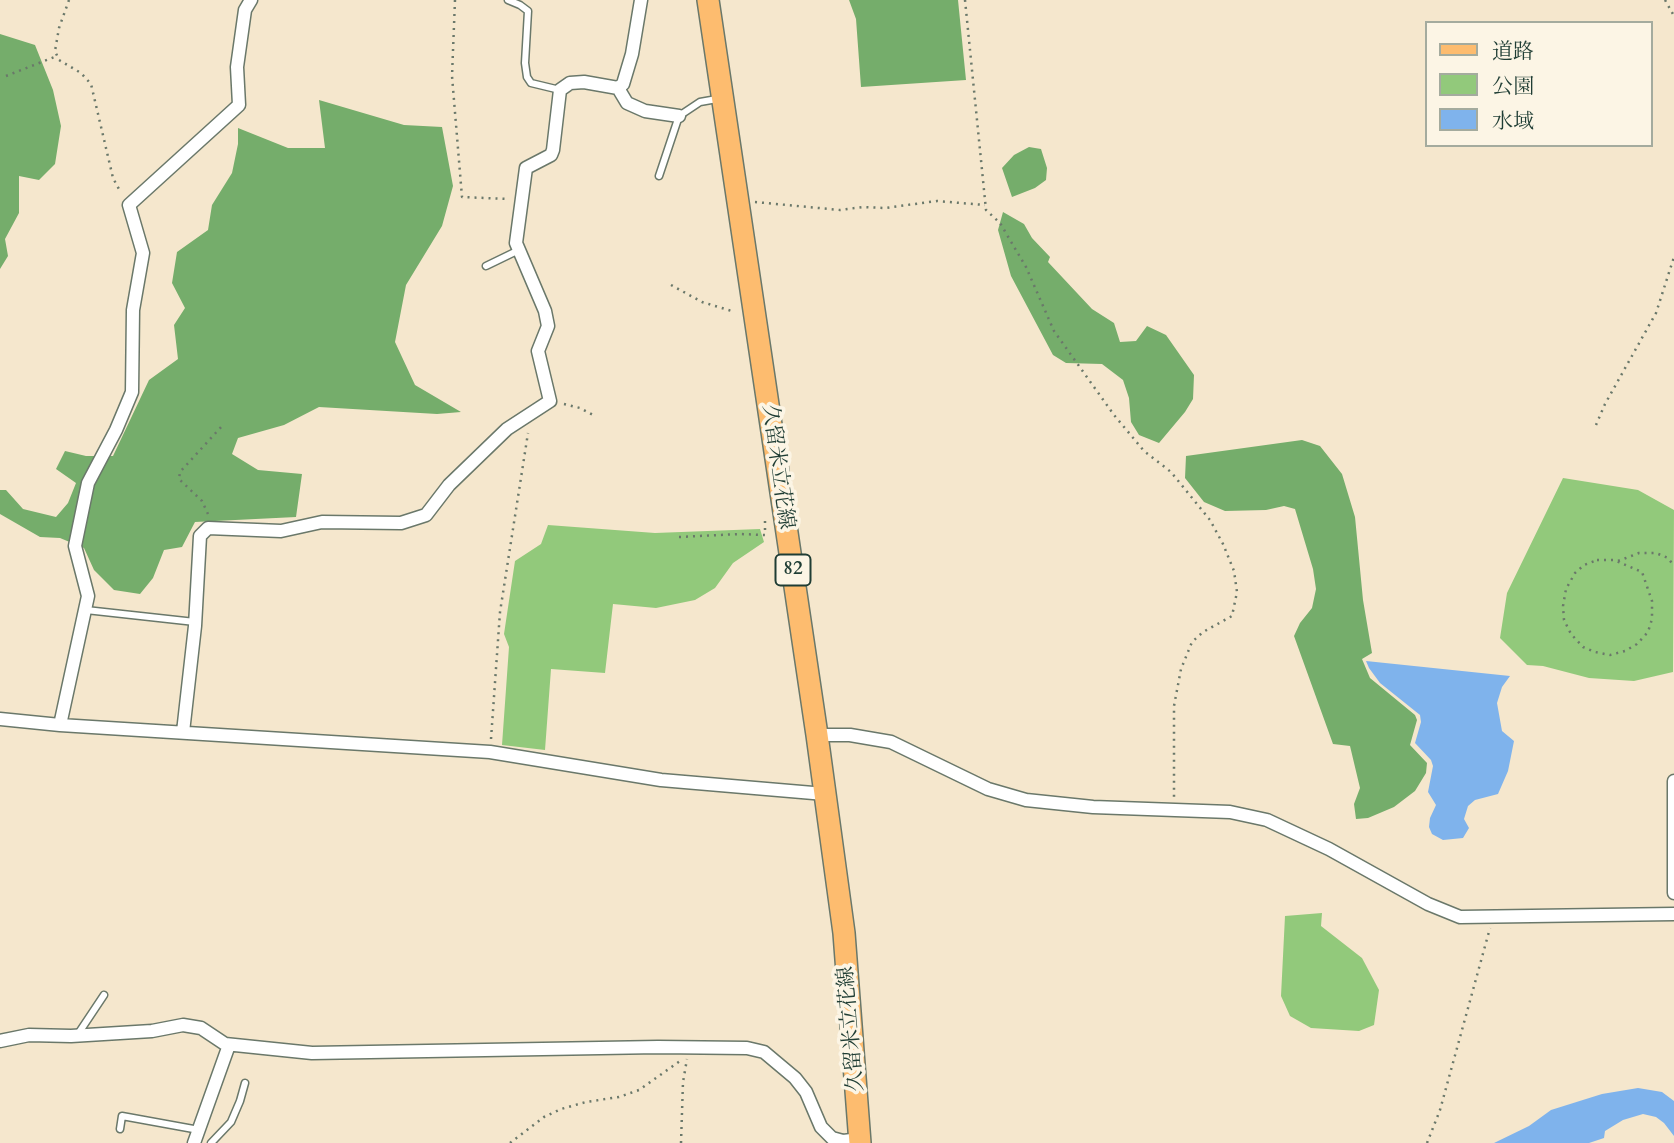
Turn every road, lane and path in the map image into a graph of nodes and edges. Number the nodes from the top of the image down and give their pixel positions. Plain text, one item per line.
1 (69, 0) edge
2 (251, 0) edge
3 (455, 0) edge
4 (508, 0) edge
5 (641, 0) edge
6 (708, 0) edge
7 (965, 0) edge
8 (1665, 0) edge
9 (1674, 16) edge
10 (57, 56) junction
11 (6, 76) dead end
12 (618, 88) junction
13 (561, 90) junction
14 (723, 98) junction
15 (679, 116) junction
16 (659, 176) dead end
17 (522, 199) junction
18 (738, 200) junction
19 (129, 205) junction
20 (985, 205) junction
21 (519, 250) junction
22 (1674, 257) edge
23 (485, 266) dead end
24 (671, 285) dead end
25 (740, 314) dead end
26 (550, 401) junction
27 (531, 414) junction
28 (593, 415) dead end
29 (1596, 425) dead end
30 (222, 426) dead end
31 (765, 512) dead end
32 (211, 528) junction
33 (679, 537) dead end
34 (1674, 557) edge
35 (1668, 558) junction
36 (1618, 561) junction
37 (1674, 566) edge
38 (85, 610) junction
39 (195, 622) junction
40 (0, 719) edge
41 (60, 725) junction
42 (183, 732) junction
43 (817, 736) junction
44 (490, 752) junction
45 (1674, 781) edge
46 (825, 794) junction
47 (1174, 808) junction
48 (1674, 892) edge
49 (1674, 915) edge
50 (1492, 918) junction
51 (104, 995) dead end
52 (76, 1036) junction
53 (0, 1041) edge
54 (229, 1045) junction
55 (245, 1083) dead end
56 (120, 1129) dead end
57 (199, 1130) junction
58 (860, 1141) edge
59 (194, 1143) edge
60 (211, 1143) edge
61 (510, 1143) edge
62 (681, 1143) edge
63 (1427, 1143) edge

1 - 10 path
2 - 19 street
3 - 17 path
4 - 13 lane
5 - 12 street
6 - 14 main road, 久留米立花線 / 82
7 - 20 path
8 - 9 path
10 - 11 path
10 - 19 path
12 - 13 street
12 - 15 street
13 - 17 street
14 - 15 lane
14 - 18 main road, 久留米立花線 / 82
15 - 16 lane
17 - 21 street
18 - 20 path
18 - 43 main road, 久留米立花線 / 82
19 - 38 street
20 - 47 path
21 - 23 lane
21 - 26 street
22 - 29 path
24 - 25 path
26 - 27 street
26 - 28 path
27 - 32 street
27 - 44 path
30 - 32 path
31 - 33 path
32 - 39 street
34 - 35 path
35 - 36 path
35 - 37 path
36 - 36 path
38 - 39 lane
38 - 41 street
39 - 42 street
40 - 41 street
41 - 42 street
42 - 44 street
43 - 46 main road, 久留米立花線 / 82
43 - 47 street
44 - 46 street
45 - 48 street
46 - 58 main road, 久留米立花線 / 82
47 - 50 street
49 - 50 street
50 - 63 path
51 - 52 lane
52 - 53 street
52 - 54 street
54 - 57 street
54 - 58 street
55 - 60 lane
56 - 57 lane
57 - 59 street
61 - 62 path

